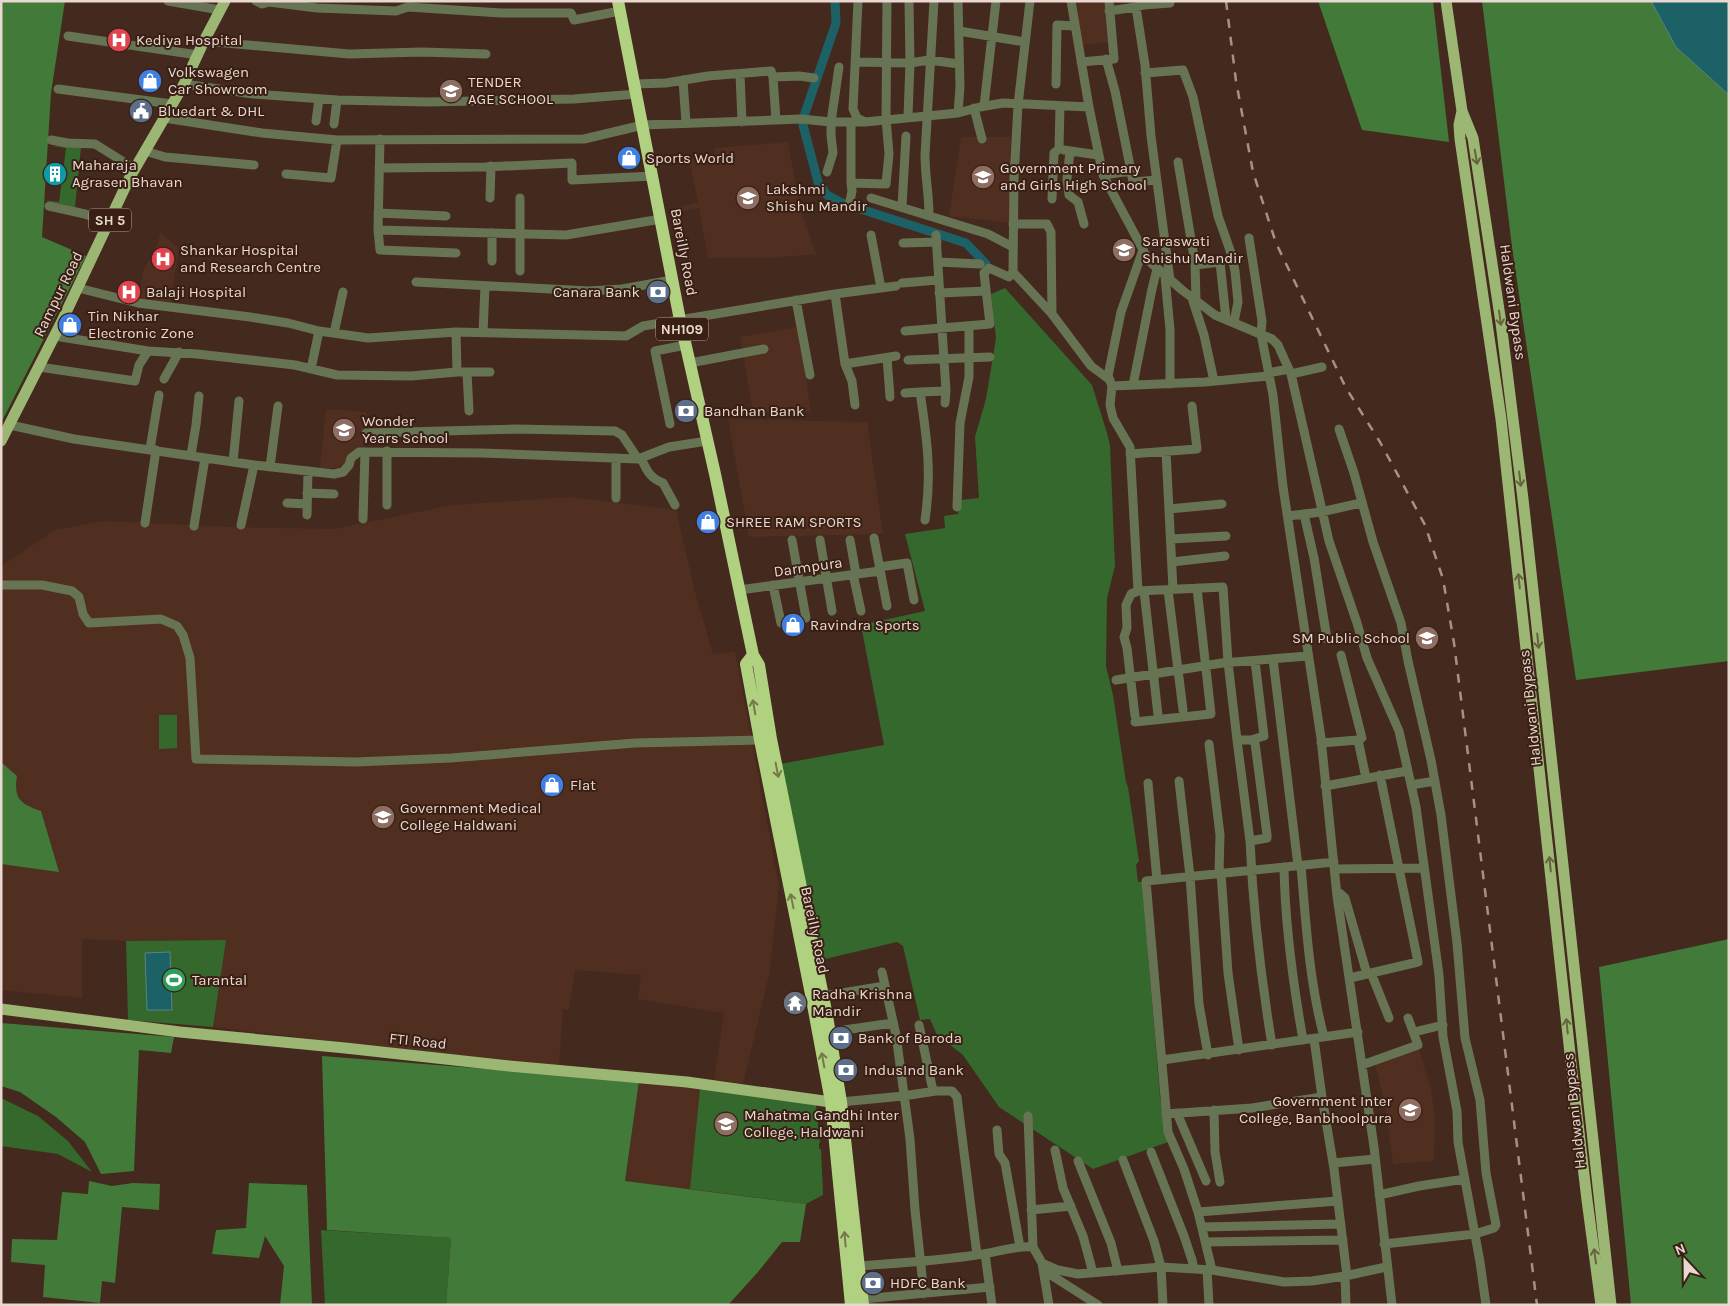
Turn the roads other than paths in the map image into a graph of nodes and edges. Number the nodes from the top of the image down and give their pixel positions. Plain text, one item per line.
1 (168, 1) edge
2 (256, 1) edge
3 (858, 1) edge
4 (886, 1) edge
5 (909, 1) edge
6 (934, 1) edge
7 (958, 1) edge
8 (996, 1) edge
9 (1030, 1) edge
10 (1060, 1) edge
11 (1109, 1) edge
12 (1446, 1) edge
13 (1070, 2) edge
14 (1170, 3) dead end
15 (1141, 5) edge
16 (223, 6) edge
17 (619, 6) edge
18 (1109, 11) junction
19 (1074, 26) junction
20 (958, 31) junction
21 (68, 36) dead end
22 (992, 37) junction
23 (204, 41) junction
24 (1025, 42) junction
25 (486, 54) dead end
26 (198, 55) junction
27 (1106, 59) junction
28 (929, 60) junction
29 (855, 62) junction
30 (886, 62) junction
31 (1081, 62) junction
32 (910, 63) junction
33 (959, 64) junction
34 (839, 67) dead end
35 (1145, 73) junction
36 (740, 74) junction
37 (773, 77) junction
38 (814, 78) dead end
39 (683, 80) junction
40 (184, 84) junction
41 (1056, 84) dead end
42 (58, 89) dead end
43 (636, 89) junction
44 (319, 99) junction
45 (337, 100) junction
46 (172, 104) junction
47 (1018, 105) junction
48 (1060, 106) junction
49 (979, 107) junction
50 (1088, 107) junction
51 (958, 113) junction
52 (928, 114) junction
53 (908, 116) junction
54 (164, 118) junction
55 (886, 119) junction
56 (776, 120) junction
57 (316, 121) dead end
58 (742, 122) junction
59 (831, 122) junction
60 (851, 122) junction
61 (864, 122) junction
62 (686, 123) junction
63 (334, 124) dead end
64 (643, 125) junction
65 (906, 136) dead end
66 (380, 139) junction
67 (982, 139) dead end
68 (51, 140) dead end
69 (337, 140) junction
70 (1059, 149) junction
71 (145, 151) junction
72 (1070, 151) junction
73 (1098, 155) junction
74 (1178, 162) dead end
75 (887, 165) junction
76 (254, 166) dead end
77 (491, 166) junction
78 (904, 167) junction
79 (379, 168) junction
80 (135, 169) junction
81 (1131, 171) junction
82 (827, 172) dead end
83 (286, 174) dead end
84 (1103, 175) junction
85 (653, 176) junction
86 (1157, 180) junction
87 (851, 183) junction
88 (490, 198) dead end
89 (520, 198) dead end
90 (871, 198) dead end
91 (1052, 199) dead end
92 (850, 201) dead end
93 (49, 206) dead end
94 (902, 207) junction
95 (378, 213) junction
96 (929, 215) junction
97 (446, 216) dead end
98 (661, 219) junction
99 (109, 223) junction
100 (1013, 224) junction
101 (1084, 224) dead end
102 (378, 230) junction
103 (492, 233) junction
104 (520, 233) junction
105 (871, 235) dead end
106 (1249, 238) dead end
107 (903, 243) dead end
108 (1013, 247) junction
109 (1143, 250) junction
110 (456, 253) dead end
111 (492, 261) dead end
112 (938, 262) junction
113 (980, 264) dead end
114 (1195, 265) junction
115 (1158, 269) junction
116 (520, 271) dead end
117 (1012, 272) junction
118 (1168, 278) junction
119 (672, 280) junction
120 (938, 280) junction
121 (416, 282) dead end
122 (484, 286) junction
123 (78, 288) junction
124 (881, 288) junction
125 (986, 291) junction
126 (343, 292) dead end
127 (939, 293) junction
128 (835, 294) junction
129 (1194, 299) junction
130 (796, 300) junction
131 (1052, 314) junction
132 (680, 320) junction
133 (1230, 321) junction
134 (969, 326) junction
135 (942, 329) junction
136 (319, 331) junction
137 (905, 331) dead end
138 (456, 332) junction
139 (334, 333) junction
140 (483, 333) junction
141 (1261, 334) junction
142 (55, 336) junction
143 (686, 346) junction
144 (764, 349) dead end
145 (148, 351) junction
146 (180, 352) junction
147 (970, 358) junction
148 (990, 358) dead end
149 (908, 360) dead end
150 (944, 360) junction
151 (690, 363) junction
152 (845, 364) junction
153 (39, 366) junction
154 (1322, 367) dead end
155 (311, 369) junction
156 (457, 372) junction
157 (467, 372) junction
158 (490, 372) dead end
159 (1290, 372) junction
160 (1268, 374) junction
161 (810, 376) dead end
162 (164, 378) dead end
163 (1214, 381) junction
164 (1111, 383) junction
165 (1170, 384) junction
166 (1133, 385) junction
167 (946, 391) junction
168 (920, 392) junction
169 (905, 393) dead end
170 (159, 395) dead end
171 (199, 396) dead end
172 (890, 397) dead end
173 (240, 401) dead end
174 (945, 403) dead end
175 (855, 405) dead end
176 (278, 406) dead end
177 (1192, 406) dead end
178 (469, 411) dead end
179 (670, 424) dead end
180 (10, 425) junction
181 (1339, 430) dead end
182 (366, 434) dead end
183 (1, 441) edge
184 (707, 441) junction
185 (153, 450) junction
186 (387, 451) junction
187 (365, 452) junction
188 (1166, 452) junction
189 (1130, 454) junction
190 (191, 455) junction
191 (205, 458) junction
192 (616, 458) junction
193 (640, 458) junction
194 (233, 462) junction
195 (254, 465) junction
196 (270, 467) junction
197 (308, 471) junction
198 (308, 493) junction
199 (334, 494) dead end
200 (616, 498) dead end
201 (287, 503) dead end
202 (1361, 503) junction
203 (307, 504) junction
204 (1222, 504) dead end
205 (387, 505) dead end
206 (675, 505) dead end
207 (957, 508) dead end
208 (1169, 509) junction
209 (1321, 512) junction
210 (1304, 514) junction
211 (307, 515) dead end
212 (1288, 516) junction
213 (363, 519) dead end
214 (925, 520) dead end
215 (144, 523) dead end
216 (241, 525) dead end
217 (194, 526) dead end
218 (1226, 536) dead end
219 (874, 538) dead end
220 (1170, 539) junction
221 (792, 540) dead end
222 (820, 540) dead end
223 (850, 540) dead end
224 (1225, 556) dead end
225 (1172, 562) junction
226 (880, 569) junction
227 (854, 574) junction
228 (826, 578) junction
229 (799, 582) junction
230 (1, 585) edge
231 (773, 585) junction
232 (1197, 588) junction
233 (1171, 589) junction
234 (739, 590) junction
235 (1141, 591) junction
236 (914, 600) dead end
237 (886, 606) dead end
238 (832, 611) dead end
239 (861, 611) dead end
240 (806, 618) dead end
241 (781, 623) dead end
242 (1327, 639) dead end
243 (1341, 654) dead end
244 (1308, 656) junction
245 (1273, 659) junction
246 (1255, 661) junction
247 (1228, 662) junction
248 (1207, 665) junction
249 (1178, 670) junction
250 (1152, 674) junction
251 (1130, 678) junction
252 (1116, 680) dead end
253 (1182, 710) dead end
254 (1158, 715) dead end
255 (765, 739) junction
256 (1237, 740) junction
257 (1251, 740) junction
258 (1358, 740) junction
259 (1321, 743) junction
260 (1209, 744) dead end
261 (1407, 771) junction
262 (1380, 775) junction
263 (1366, 778) junction
264 (1180, 781) dead end
265 (1435, 781) junction
266 (1148, 783) dead end
267 (1411, 785) junction
268 (1325, 786) junction
269 (1250, 841) junction
270 (1300, 866) junction
271 (1334, 866) junction
272 (1284, 867) junction
273 (1424, 868) junction
274 (1398, 869) junction
275 (1251, 870) junction
276 (1220, 873) junction
277 (1190, 876) junction
278 (1157, 880) junction
279 (1337, 891) junction
280 (882, 972) dead end
281 (1369, 974) junction
282 (1350, 978) junction
283 (885, 986) junction
284 (823, 996) junction
285 (1, 1009) edge
286 (1389, 1018) dead end
287 (1408, 1018) dead end
288 (893, 1023) junction
289 (919, 1025) dead end
290 (1443, 1025) junction
291 (830, 1032) junction
292 (1358, 1032) junction
293 (1414, 1032) junction
294 (1324, 1037) junction
295 (1314, 1039) junction
296 (1303, 1040) junction
297 (1272, 1045) junction
298 (1238, 1050) junction
299 (1208, 1054) junction
300 (1162, 1060) junction
301 (1362, 1065) junction
302 (933, 1091) junction
303 (903, 1096) junction
304 (1322, 1097) junction
305 (836, 1102) junction
306 (1214, 1110) junction
307 (1177, 1113) junction
308 (1166, 1114) junction
309 (1028, 1116) dead end
310 (997, 1130) dead end
311 (1055, 1150) dead end
312 (1151, 1152) dead end
313 (1375, 1159) junction
314 (1123, 1160) dead end
315 (1078, 1162) dead end
316 (1333, 1163) junction
317 (1464, 1178) junction
318 (1206, 1181) dead end
319 (1220, 1182) dead end
320 (1379, 1194) junction
321 (1338, 1201) junction
322 (1071, 1206) junction
323 (1031, 1210) junction
324 (1198, 1212) junction
325 (1341, 1224) junction
326 (1202, 1227) junction
327 (1475, 1234) junction
328 (1343, 1240) junction
329 (1206, 1242) junction
330 (1384, 1244) junction
331 (1020, 1247) junction
332 (1033, 1247) junction
333 (981, 1255) junction
334 (920, 1262) junction
335 (854, 1266) junction
336 (1386, 1266) junction
337 (1043, 1267) junction
338 (1161, 1267) junction
339 (1194, 1269) junction
340 (1118, 1270) junction
341 (1209, 1270) junction
342 (1092, 1273) junction
343 (1346, 1276) junction
344 (990, 1287) junction
345 (924, 1294) junction
346 (1603, 1301) edge
347 (863, 1302) edge
348 (851, 1305) edge
349 (992, 1305) edge
350 (1049, 1305) edge
351 (1098, 1305) edge
352 (1163, 1305) edge
353 (1208, 1305) edge
354 (1346, 1305) edge
355 (1392, 1305) edge
356 (1486, 1305) edge

1 - 16 street
2 - 17 street
3 - 29 street
4 - 30 street
5 - 32 street
6 - 28 street
7 - 20 street
8 - 22 street
9 - 24 street
10 - 13 street
11 - 18 street
12 - 346 main road, Haldwani Bypass
13 - 19 street
14 - 15 street
15 - 18 street
15 - 35 street
16 - 23 main road, Rampur Road / SH 5
17 - 43 highway, Bareilly Road / NH109
18 - 27 street
19 - 31 street
19 - 41 street
20 - 22 street
20 - 33 street
21 - 26 street
22 - 24 street
22 - 49 street
23 - 25 street
23 - 26 main road, Rampur Road / SH 5
24 - 47 street
26 - 40 main road, Rampur Road / SH 5
27 - 31 street
27 - 81 street
28 - 32 street
28 - 33 street
28 - 52 street
29 - 30 street
29 - 61 street
30 - 32 street
30 - 55 street
31 - 50 street
32 - 53 street
33 - 51 street
34 - 59 street
35 - 86 street
35 - 133 street
36 - 37 street
36 - 39 street
36 - 58 street
37 - 38 street
37 - 56 street
39 - 43 street
39 - 62 street
40 - 44 street
40 - 46 main road, Rampur Road / SH 5
42 - 46 street
43 - 45 street
43 - 64 highway, Bareilly Road / NH109
44 - 45 street
44 - 57 street
45 - 63 street
46 - 54 main road, Rampur Road / SH 5
47 - 48 street
47 - 49 street
47 - 100 street
48 - 50 street
48 - 70 street
49 - 51 street
49 - 67 street
50 - 73 street
51 - 52 street
52 - 53 street
52 - 96 street
53 - 55 street
54 - 69 street
54 - 71 main road, Rampur Road / SH 5
55 - 61 street
55 - 75 street
56 - 58 street
56 - 59 street
58 - 62 street
59 - 60 street
59 - 82 street
60 - 61 street
60 - 87 street
62 - 64 street
64 - 66 street
64 - 85 highway, Bareilly Road / NH109
65 - 78 street
66 - 69 street
66 - 79 street
68 - 80 street
69 - 83 street
70 - 72 street
70 - 91 street
71 - 76 street
71 - 80 main road, Rampur Road / SH 5
72 - 73 street
72 - 101 street
73 - 84 street
74 - 114 street
75 - 78 street
75 - 87 street
77 - 79 street
77 - 85 street
77 - 88 street
78 - 94 street
79 - 95 street
80 - 99 main road, Rampur Road / SH 5
81 - 84 street
81 - 86 street
84 - 109 street
85 - 98 highway, Bareilly Road / NH109
86 - 118 street
87 - 92 street
89 - 104 street
90 - 94 street
93 - 99 street
94 - 96 street
95 - 97 street
95 - 102 street
96 - 108 street
98 - 104 street
98 - 119 highway, Bareilly Road / NH109
99 - 123 main road, Rampur Road / SH 5
100 - 108 street
100 - 131 street
102 - 103 street
102 - 110 street
103 - 104 street
103 - 111 street
104 - 116 street
105 - 124 street
106 - 141 street
107 - 112 street
108 - 117 street
109 - 115 street
109 - 164 street
112 - 113 street
112 - 120 street
114 - 129 street
114 - 133 street
115 - 118 street
115 - 166 street
117 - 125 street
117 - 131 street
118 - 129 street
118 - 165 street
119 - 122 street
119 - 132 highway, Bareilly Road / NH109
120 - 124 street
120 - 127 street
121 - 122 street
122 - 140 street
123 - 136 street
123 - 142 main road, Rampur Road / SH 5
124 - 128 street
125 - 127 street
125 - 134 street
126 - 139 street
127 - 135 street
128 - 130 street
128 - 152 street
129 - 133 street
129 - 163 street
130 - 132 street
130 - 161 street
131 - 164 street
132 - 140 street
132 - 143 highway, Bareilly Road / NH109
133 - 141 street
134 - 135 street
134 - 147 street
135 - 137 street
135 - 150 street
136 - 139 street
136 - 155 street
138 - 139 street
138 - 140 street
138 - 156 street
141 - 159 street
141 - 160 street
142 - 145 street
142 - 153 main road, Rampur Road / SH 5
143 - 151 highway, Bareilly Road / NH109
143 - 179 street
144 - 151 street
145 - 146 street
145 - 153 street
146 - 155 street
146 - 162 street
147 - 148 street
147 - 150 street
147 - 207 street
149 - 150 street
150 - 167 street
151 - 184 highway, Bareilly Road / NH109
152 - 172 street
152 - 175 street
153 - 180 main road, Rampur Road / SH 5
154 - 159 street
155 - 156 street
156 - 157 street
157 - 158 street
157 - 178 street
159 - 160 street
159 - 209 street
160 - 163 street
160 - 212 street
163 - 165 street
164 - 166 street
164 - 189 street
165 - 166 street
167 - 168 street
167 - 174 street
168 - 169 street
168 - 214 street
170 - 185 street
171 - 190 street
173 - 194 street
176 - 196 street
177 - 188 street
180 - 183 main road, Rampur Road / SH 5
180 - 185 street
181 - 202 street
182 - 193 street
184 - 193 street
184 - 234 highway, Bareilly Road / NH109
185 - 190 street
185 - 215 street
186 - 187 street
186 - 192 street
186 - 205 street
187 - 197 street
187 - 213 street
188 - 189 street
188 - 208 street
189 - 235 street
190 - 191 street
191 - 194 street
191 - 217 street
192 - 193 street
192 - 200 street
193 - 206 street
194 - 195 street
195 - 196 street
195 - 216 street
196 - 197 street
197 - 198 street
198 - 199 street
198 - 203 street
201 - 203 street
202 - 209 street
202 - 265 street
203 - 211 street
204 - 208 street
208 - 220 street
209 - 210 street
209 - 261 street
210 - 212 street
210 - 242 street
212 - 244 street
218 - 220 street
219 - 226 street
220 - 225 street
221 - 229 street
222 - 228 street
223 - 227 street
224 - 225 street
225 - 233 street
226 - 227 street, Darmpura
226 - 236 street, Darmpura
226 - 237 street
227 - 228 street, Darmpura
227 - 239 street
228 - 229 street, Darmpura
228 - 238 street
229 - 231 street, Darmpura
229 - 240 street
230 - 255 street
231 - 234 street, Darmpura
231 - 241 street
232 - 233 street
232 - 247 street
232 - 248 street
233 - 235 street
233 - 249 street
234 - 255 highway, Bareilly Road / NH109
235 - 250 street
235 - 251 street
243 - 258 street
244 - 245 street
244 - 259 street
245 - 246 street
245 - 270 street
246 - 247 street
246 - 257 street
247 - 248 street
247 - 256 street
248 - 249 street
248 - 251 street
249 - 250 street
249 - 253 street
250 - 251 street
250 - 254 street
251 - 252 street
255 -> 284 highway, Bareilly Road / NH109
305 -> 255 highway, Bareilly Road / NH109
256 - 257 street
256 - 269 street
257 - 269 street
258 - 259 street
258 - 263 street
259 - 268 street
260 - 276 street
261 - 262 street
261 - 267 street
262 - 263 street
262 - 274 street
263 - 268 street
264 - 277 street
265 - 267 street
265 - 327 street
266 - 278 street
267 - 273 street
268 - 271 street
269 - 275 street
270 - 271 street
270 - 272 street
270 - 294 street
271 - 274 street
271 - 279 street
272 - 275 street
272 - 296 street
273 - 274 street
273 - 290 street
274 - 281 street
275 - 276 street
275 - 297 street
276 - 277 street
276 - 298 street
277 - 278 street
277 - 299 street
278 - 300 street
279 - 281 street
279 - 282 street
280 - 283 street
281 - 282 street
281 - 286 street
282 - 292 street
283 - 284 street
283 - 288 street
284 - 291 highway, Bareilly Road / NH109
285 - 305 main road, FTI Road
287 - 293 street
288 - 291 street
288 - 303 street
289 - 302 street
290 - 293 street
290 - 317 street
291 - 305 highway, Bareilly Road / NH109
292 - 294 street
292 - 301 street
293 - 301 street
294 - 295 street
295 - 296 street
295 - 304 street
296 - 297 street
297 - 298 street
298 - 299 street
299 - 300 street
300 - 308 street
301 - 313 street
302 - 303 street
302 - 333 street
303 - 305 street
303 - 334 street
304 - 306 street
304 - 316 street
305 - 335 highway, Bareilly Road / NH109
306 - 307 street
306 - 319 street
307 - 308 street
307 - 318 street
308 - 324 street
309 - 323 street
310 - 331 street
311 - 322 street
312 - 339 street
313 - 316 street
313 - 320 street
314 - 338 street
315 - 340 street
316 - 321 street
317 - 320 street
317 - 327 street
320 - 330 street
321 - 324 street
321 - 325 street
322 - 323 street
322 - 342 street
323 - 332 street
324 - 326 street
325 - 326 street
325 - 328 street
326 - 329 street
327 - 330 street
327 - 356 street
328 - 329 street
328 - 343 street
329 - 341 street
330 - 336 street
331 - 332 street
331 - 333 street
332 - 337 street
333 - 334 street
333 - 344 street
334 - 335 street
334 - 345 street
335 - 347 highway, Bareilly Road / NH109
335 - 348 highway, Bareilly Road / NH109
336 - 343 street
336 - 355 street
337 - 342 street
337 - 350 street
337 - 351 street
338 - 339 street
338 - 340 street
338 - 352 street
339 - 341 street
340 - 342 street
341 - 343 street
341 - 353 street
343 - 354 street
344 - 345 street
344 - 349 street
345 - 347 street

